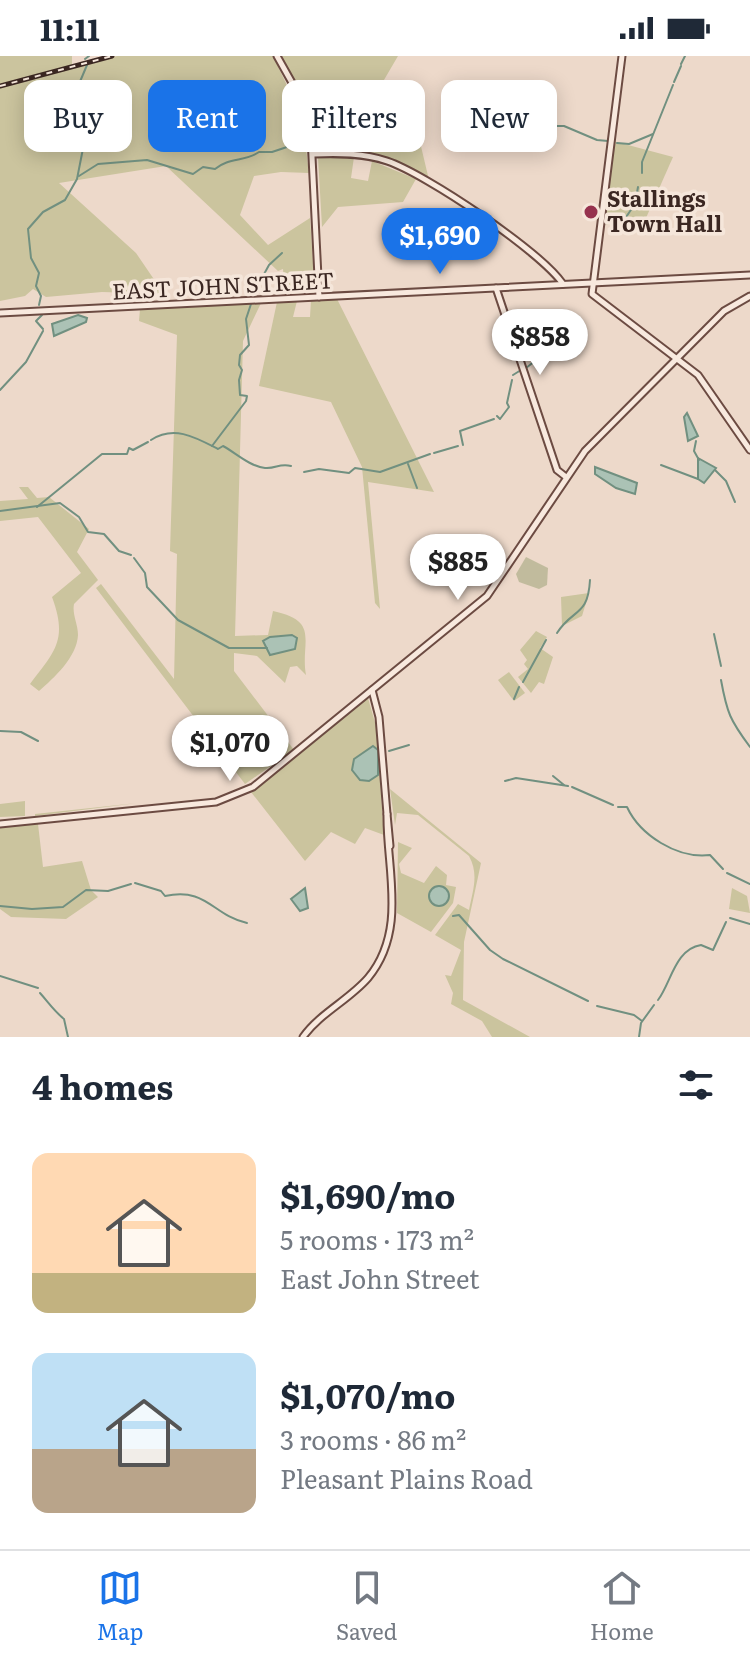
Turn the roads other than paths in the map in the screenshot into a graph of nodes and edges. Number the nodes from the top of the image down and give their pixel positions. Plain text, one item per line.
1 (277, 56) edge
2 (622, 56) edge
3 (314, 154) junction
4 (750, 275) edge
5 (592, 283) junction
6 (563, 284) junction
7 (496, 288) junction
8 (750, 296) edge
9 (319, 297) junction
10 (0, 313) edge
11 (676, 359) junction
12 (750, 450) edge
13 (566, 477) junction
14 (372, 690) junction
15 (0, 824) edge
16 (303, 1037) edge

1 - 3 street
2 - 5 street
3 - 6 street
3 - 9 street
4 - 5 street, EAST JOHN STREET
5 - 6 street, EAST JOHN STREET
5 - 11 street
6 - 7 street, EAST JOHN STREET
7 - 9 street, EAST JOHN STREET
7 - 13 street
8 - 11 street
9 - 10 street, EAST JOHN STREET
11 - 12 street
11 - 13 street
13 - 14 street
14 - 15 street
14 - 16 street

